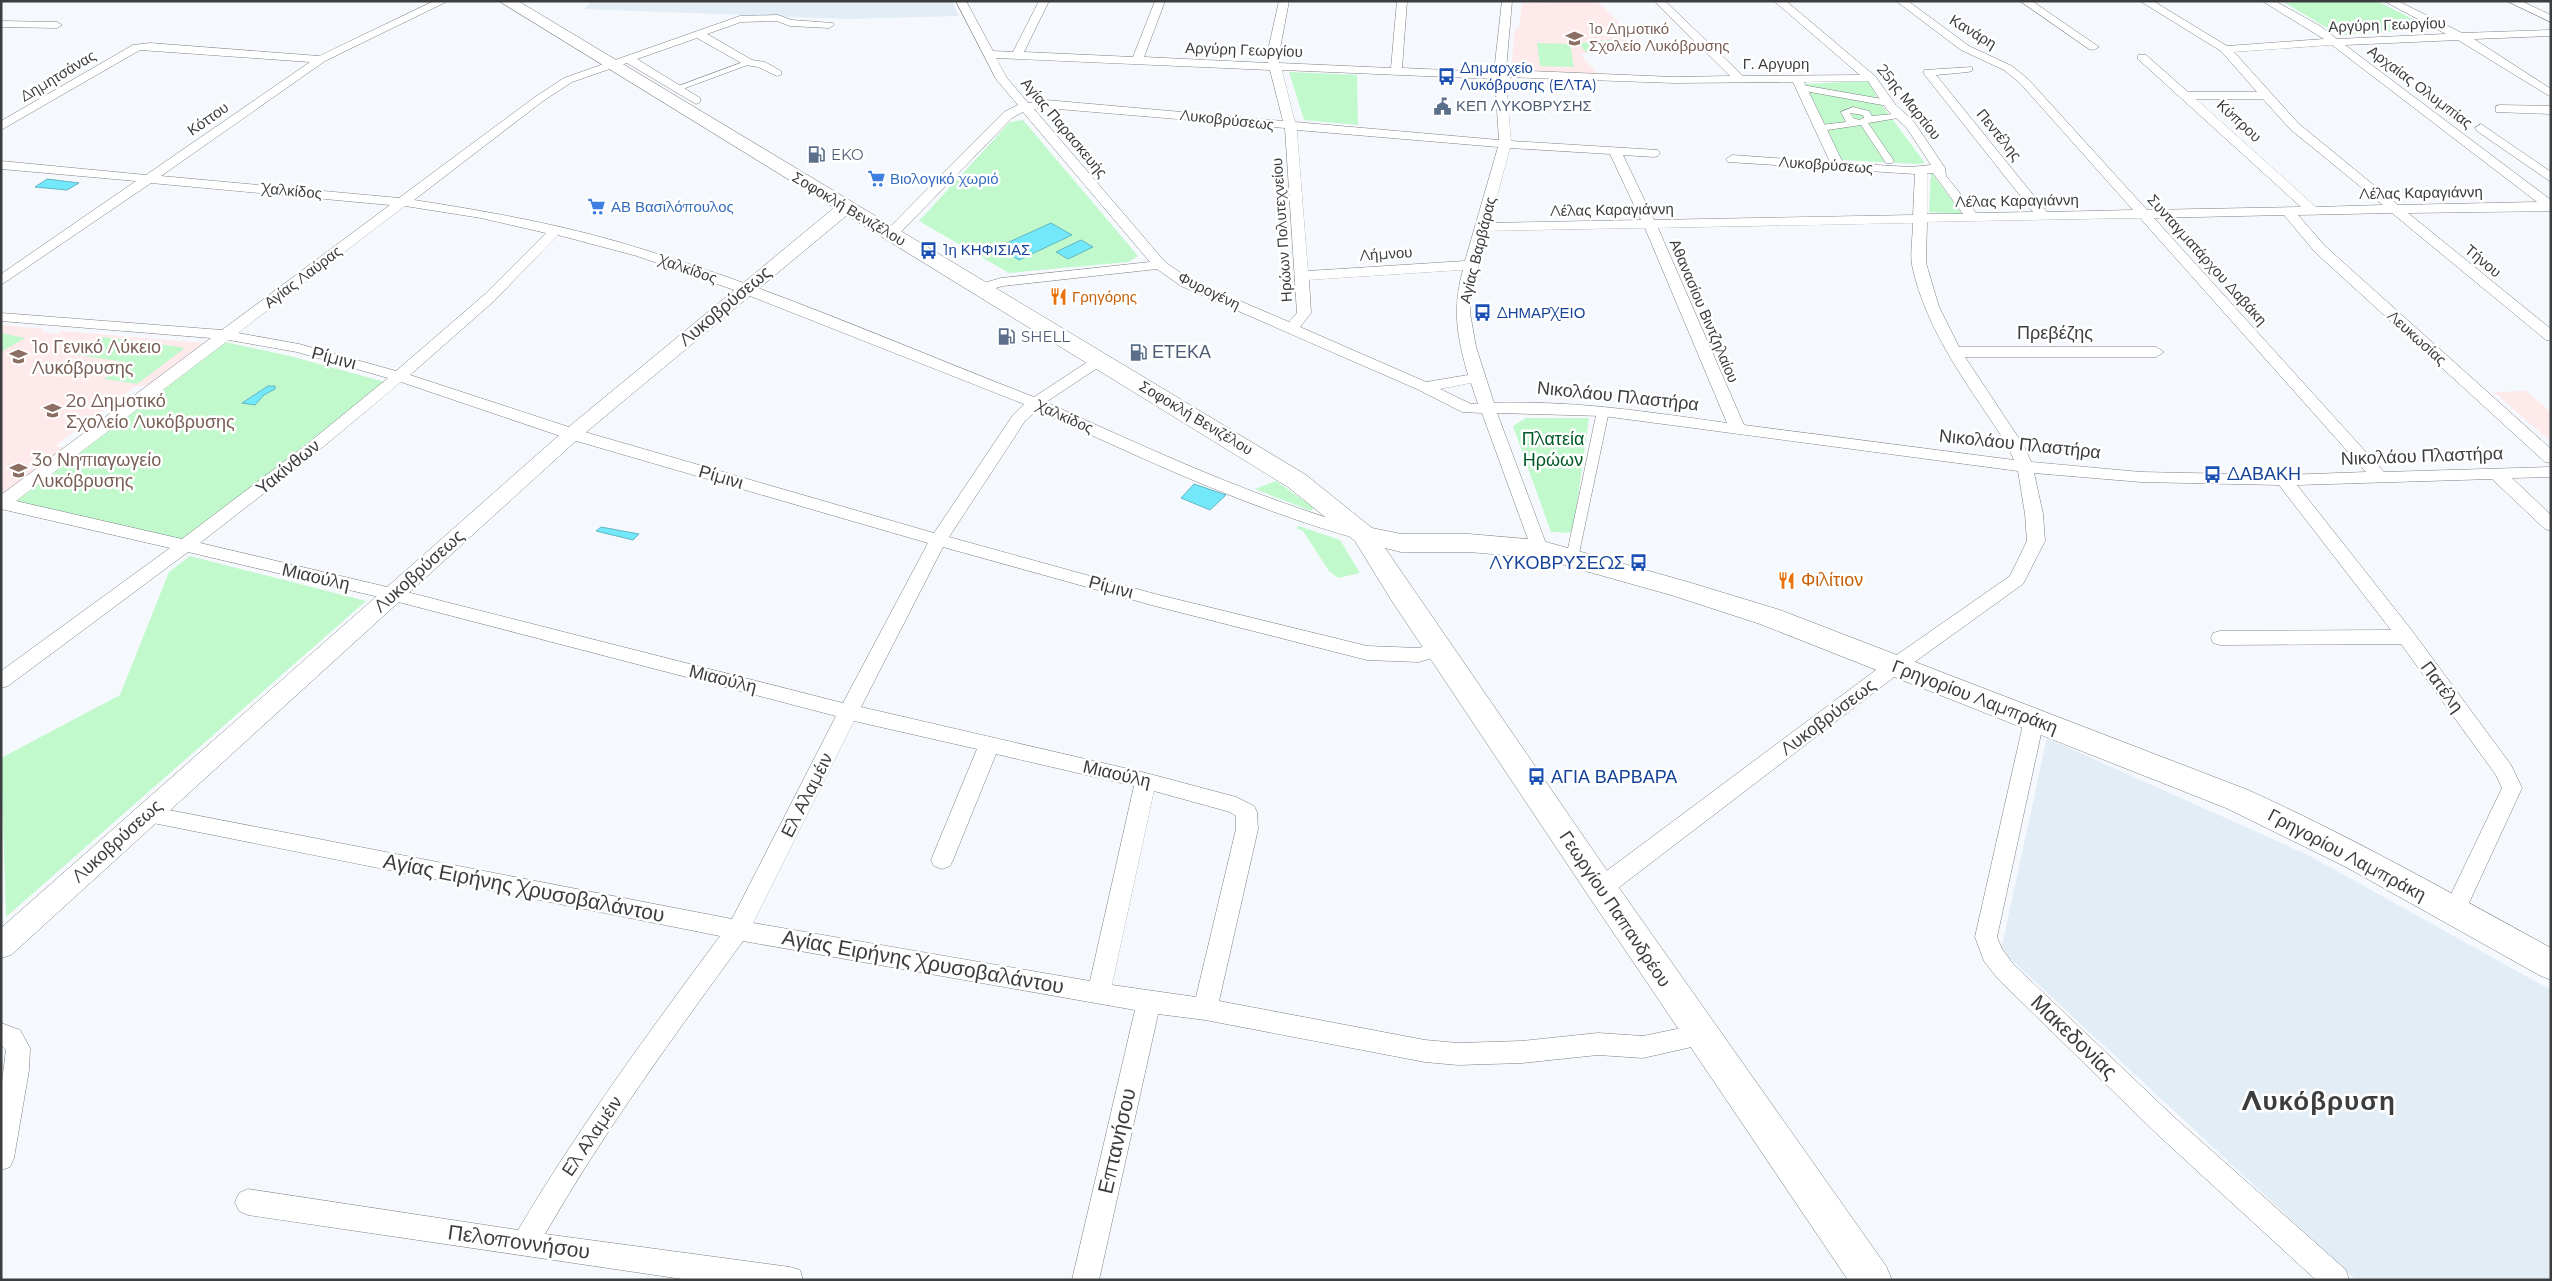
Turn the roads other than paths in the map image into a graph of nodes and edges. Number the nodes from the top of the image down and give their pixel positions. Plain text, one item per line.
1 (443, 1) edge
2 (507, 1) edge
3 (961, 1) edge
4 (1044, 1) edge
5 (1160, 1) edge
6 (1284, 1) edge
7 (1402, 1) edge
8 (1507, 1) edge
9 (1659, 1) edge
10 (1779, 1) edge
11 (1901, 1) edge
12 (2025, 1) edge
13 (2145, 1) edge
14 (2267, 1) edge
15 (2389, 1) edge
16 (2512, 1) edge
17 (2551, 19) edge
18 (1, 24) edge
19 (57, 25) dead end
20 (829, 25) dead end
21 (2551, 33) edge
22 (698, 34) junction
23 (2461, 37) junction
24 (2334, 42) junction
25 (2093, 47) dead end
26 (2224, 49) junction
27 (987, 54) junction
28 (1016, 56) junction
29 (2142, 57) dead end
30 (321, 59) junction
31 (620, 61) junction
32 (1137, 61) junction
33 (748, 63) junction
34 (1273, 66) junction
35 (2008, 68) joint
36 (1968, 69) dead end
37 (1396, 71) junction
38 (777, 74) dead end
39 (1500, 74) junction
40 (1871, 78) junction
41 (1740, 79) junction
42 (1800, 84) junction
43 (676, 88) junction
44 (2551, 94) edge
45 (2264, 95) junction
46 (1846, 96) junction
47 (2187, 96) junction
48 (696, 100) dead end
49 (1888, 103) junction
50 (1023, 107) junction
51 (2500, 109) dead end
52 (1853, 110) junction
53 (2551, 110) edge
54 (1901, 115) junction
55 (1862, 121) junction
56 (1, 126) edge
57 (1290, 126) junction
58 (1821, 128) junction
59 (2482, 128) dead end
60 (1505, 144) junction
61 (1615, 151) junction
62 (1654, 153) dead end
63 (1732, 159) dead end
64 (1889, 161) dead end
65 (1, 165) edge
66 (1838, 166) junction
67 (1939, 168) junction
68 (1921, 171) junction
69 (2551, 178) edge
70 (150, 179) junction
71 (402, 202) junction
72 (2550, 206) edge
73 (846, 207) junction
74 (2396, 209) junction
75 (2313, 211) junction
76 (2288, 212) junction
77 (2144, 214) junction
78 (2044, 217) junction
79 (1973, 218) junction
80 (1919, 220) junction
81 (1650, 226) junction
82 (1483, 227) junction
83 (556, 230) junction
84 (891, 234) junction
85 (1160, 265) junction
86 (1473, 265) junction
87 (1300, 276) junction
88 (1, 281) edge
89 (982, 288) junction
90 (745, 289) junction
91 (1, 317) edge
92 (1290, 328) junction
93 (226, 335) junction
94 (2551, 337) edge
95 (1954, 352) junction
96 (2156, 352) dead end
97 (1100, 360) junction
98 (398, 376) junction
99 (1476, 378) junction
100 (1424, 387) junction
101 (1035, 403) junction
102 (1488, 410) junction
103 (1603, 411) junction
104 (1738, 430) junction
105 (572, 434) junction
106 (2551, 458) edge
107 (2025, 467) junction
108 (2551, 472) edge
109 (2497, 474) junction
110 (2380, 477) junction
111 (2284, 480) junction
112 (1, 504) edge
113 (2551, 525) edge
114 (1364, 535) junction
115 (938, 540) junction
116 (186, 547) junction
117 (1539, 549) junction
118 (1572, 558) junction
119 (392, 595) junction
120 (2406, 637) junction
121 (2220, 638) dead end
122 (1438, 649) junction
123 (1895, 666) junction
124 (1, 681) edge
125 (849, 712) junction
126 (2034, 720) junction
127 (989, 744) junction
128 (1146, 781) junction
129 (148, 814) junction
130 (942, 860) dead end
131 (1601, 888) junction
132 (2454, 911) junction
133 (738, 930) junction
134 (1, 946) edge
135 (2551, 965) edge
136 (1099, 992) junction
137 (1149, 1002) junction
138 (1205, 1009) junction
139 (1, 1034) edge
140 (1701, 1035) junction
141 (1, 1158) edge
142 (248, 1202) dead end
143 (524, 1244) junction
144 (790, 1280) edge
145 (1085, 1280) edge
146 (1872, 1280) edge
147 (2336, 1280) edge

1 - 30 street, Κόττου
2 - 31 main road, Σοφοκλή Βενιζέλου
3 - 27 street, Αγίας Παρασκευής
4 - 28 street
5 - 32 street
6 - 34 street
7 - 37 street
8 - 39 street, Αγίας Βαρβάρας
9 - 41 street
10 - 40 street, 25ης Μαρτίου
11 - 35 street, Κανάρη
12 - 25 street
13 - 26 street, Τήνου
14 - 24 street, Αρχαίας Ολυμπίας
15 - 23 street
16 - 17 street
18 - 19 street
20 - 22 street, Αγίας Λαύρας
21 - 23 street, Αργύρη Γεωργίου
22 - 31 street, Αγίας Λαύρας
22 - 33 street
23 - 24 street, Αργύρη Γεωργίου
23 - 44 street
24 - 26 street, Αργύρη Γεωργίου
24 - 72 street, Αρχαίας Ολυμπίας
26 - 45 street, Τήνου
27 - 28 street, Αργύρη Γεωργίου
27 - 50 street, Αγίας Παρασκευής
28 - 32 street, Αργύρη Γεωργίου
29 - 47 street, Κύπρου
30 - 56 street, Δημητσάνας
30 - 70 street, Κόττου
31 - 43 street
31 - 71 street, Αγίας Λαύρας
31 - 73 main road, Σοφοκλή Βενιζέλου
32 - 34 street, Αργύρη Γεωργίου
33 - 38 street
33 - 43 street
34 - 37 street, Αργύρη Γεωργίου
34 - 57 street, Ηρώων Πολυτεχνείου
35 - 77 street, Συνταγματάρχου Δαβάκη
36 - 78 street, Πεντέλης
37 - 39 street, Αργύρη Γεωργίου
39 - 41 street, Γ. Αργυρη
39 - 60 street, Αγίας Βαρβάρας
40 - 42 street, Γ. Αργυρη
40 - 49 street, 25ης Μαρτίου
41 - 42 street, Γ. Αργυρη
42 - 46 street
42 - 58 street
43 - 48 street
45 - 47 street
45 - 74 street, Τήνου
46 - 49 street
46 - 52 street
47 - 75 street, Κύπρου
49 - 54 street, 25ης Μαρτίου
50 - 57 street, Λυκοβρύσεως
50 - 84 street, Λυκοβρύσεως
50 - 85 street, Αγίας Παρασκευής
51 - 53 street
52 - 55 street
52 - 55 street
54 - 55 street
54 - 67 street, 25ης Μαρτίου
55 - 58 street
55 - 64 street
57 - 60 street, Λυκοβρύσεως
57 - 87 street, Ηρώων Πολυτεχνείου
58 - 66 street
59 - 69 street
60 - 61 street, Λυκοβρύσεως
60 - 82 street, Αγίας Βαρβάρας
61 - 62 street, Λυκοβρύσεως
61 - 81 street, Αθανασίου Βιντζηλαίου
63 - 66 street, Λυκοβρύσεως
65 - 70 street, Χαλκίδος
66 - 68 street, Λυκοβρύσεως
67 - 68 street, Λυκοβρύσεως
67 - 79 street, 25ης Μαρτίου
68 - 80 street, Λυκοβρύσεως
70 - 71 street, Χαλκίδος
70 - 88 street, Κόττου
71 - 83 street, Χαλκίδος
71 - 93 street, Αγίας Λαύρας
72 - 74 street, Λέλας Καραγιάννη
73 - 84 main road, Σοφοκλή Βενιζέλου
73 - 90 street, Λυκοβρύσεως
74 - 75 street, Λέλας Καραγιάννη
74 - 94 street, Τήνου
75 - 76 street, Λέλας Καραγιάννη
76 - 77 street, Λέλας Καραγιάννη
76 - 106 street, Λευκωσίας
77 - 78 street, Λέλας Καραγιάννη
77 - 110 street, Συνταγματάρχου Δαβάκη
78 - 79 street, Λέλας Καραγιάννη
79 - 80 street, Λέλας Καραγιάννη
80 - 81 street, Λέλας Καραγιάννη
80 - 95 street, Λυκοβρύσεως
81 - 82 street, Λέλας Καραγιάννη
81 - 104 street, Αθανασίου Βιντζηλαίου
82 - 86 street, Αγίας Βαρβάρας
83 - 90 street, Χαλκίδος
83 - 98 street, Υακίνθων
84 - 89 main road, Σοφοκλή Βενιζέλου
85 - 89 street, Φυρογένη
85 - 92 street, Φυρογένη
86 - 87 street, Λήμνου
86 - 99 street, Αγίας Βαρβάρας
87 - 92 street, Ηρώων Πολυτεχνείου
89 - 97 main road, Σοφοκλή Βενιζέλου
90 - 101 street, Χαλκίδος
90 - 105 street, Λυκοβρύσεως
91 - 93 street, Ρίμινι
92 - 100 street, Φυρογένη
93 - 98 street, Ρίμινι
93 - 112 street, Αγίας Λαύρας
95 - 96 street, Πρεβέζης
95 - 107 street, Λυκοβρύσεως
97 - 101 street, Ελ Αλαμέιν
97 - 114 main road, Σοφοκλή Βενιζέλου
98 - 105 street, Ρίμινι
98 - 116 street, Υακίνθων
99 - 100 street
99 - 102 street, Αγίας Βαρβάρας
100 - 102 street, Φυρογένη
101 - 114 street, Χαλκίδος
101 - 115 street, Ελ Αλαμέιν
102 - 103 street, Νικολάου Πλαστήρα
102 - 117 street, Αγίας Βαρβάρας
103 - 104 street, Νικολάου Πλαστήρα
103 - 118 street
104 - 107 street, Νικολάου Πλαστήρα
105 - 115 street, Ρίμινι
105 - 119 street, Λυκοβρύσεως
107 - 111 street, Νικολάου Πλαστήρα
107 - 123 street, Λυκοβρύσεως
108 - 109 street, Νικολάου Πλαστήρα
109 - 110 street, Νικολάου Πλαστήρα
109 - 113 street
110 - 111 street, Νικολάου Πλαστήρα
111 - 120 street, Πατέλη
112 - 116 street, Μιαούλη
114 - 117 main road, Γρηγορίου Λαμπράκη
114 - 122 main road, Γεωργίου Παπανδρέου
115 - 122 street, Ρίμινι
115 - 125 street, Ελ Αλαμέιν
116 - 119 street, Μιαούλη
116 - 124 street, Υακίνθων
117 - 118 main road, Γρηγορίου Λαμπράκη
118 - 123 main road, Γρηγορίου Λαμπράκη
119 - 125 street, Μιαούλη
119 - 129 street, Λυκοβρύσεως
120 - 121 street
120 - 132 street, Πατέλη
122 - 131 main road, Γεωργίου Παπανδρέου
123 - 126 main road, Γρηγορίου Λαμπράκη
123 - 131 street, Λυκοβρύσεως
125 - 127 street, Μιαούλη
125 - 133 street, Ελ Αλαμέιν
126 - 132 main road, Γρηγορίου Λαμπράκη
126 - 147 street, Μακεδονίας
127 - 128 street, Μιαούλη
127 - 130 street
128 - 136 street
128 - 138 street, Μιαούλη
129 - 133 street, Αγίας Ειρήνης Χρυσοβαλάντου
129 - 134 street, Λυκοβρύσεως
131 - 140 main road, Γεωργίου Παπανδρέου
132 - 135 main road, Γρηγορίου Λαμπράκη
133 - 136 street, Αγίας Ειρήνης Χρυσοβαλάντου
133 - 143 street, Ελ Αλαμέιν
136 - 137 street, Αγίας Ειρήνης Χρυσοβαλάντου
137 - 138 street, Αγίας Ειρήνης Χρυσοβαλάντου
137 - 145 street, Επτανήσου
138 - 140 street, Αγίας Ειρήνης Χρυσοβαλάντου
139 - 141 street
140 - 146 main road, Γεωργίου Παπανδρέου
142 - 143 street, Πελοποννήσου
143 - 144 street, Πελοποννήσου

